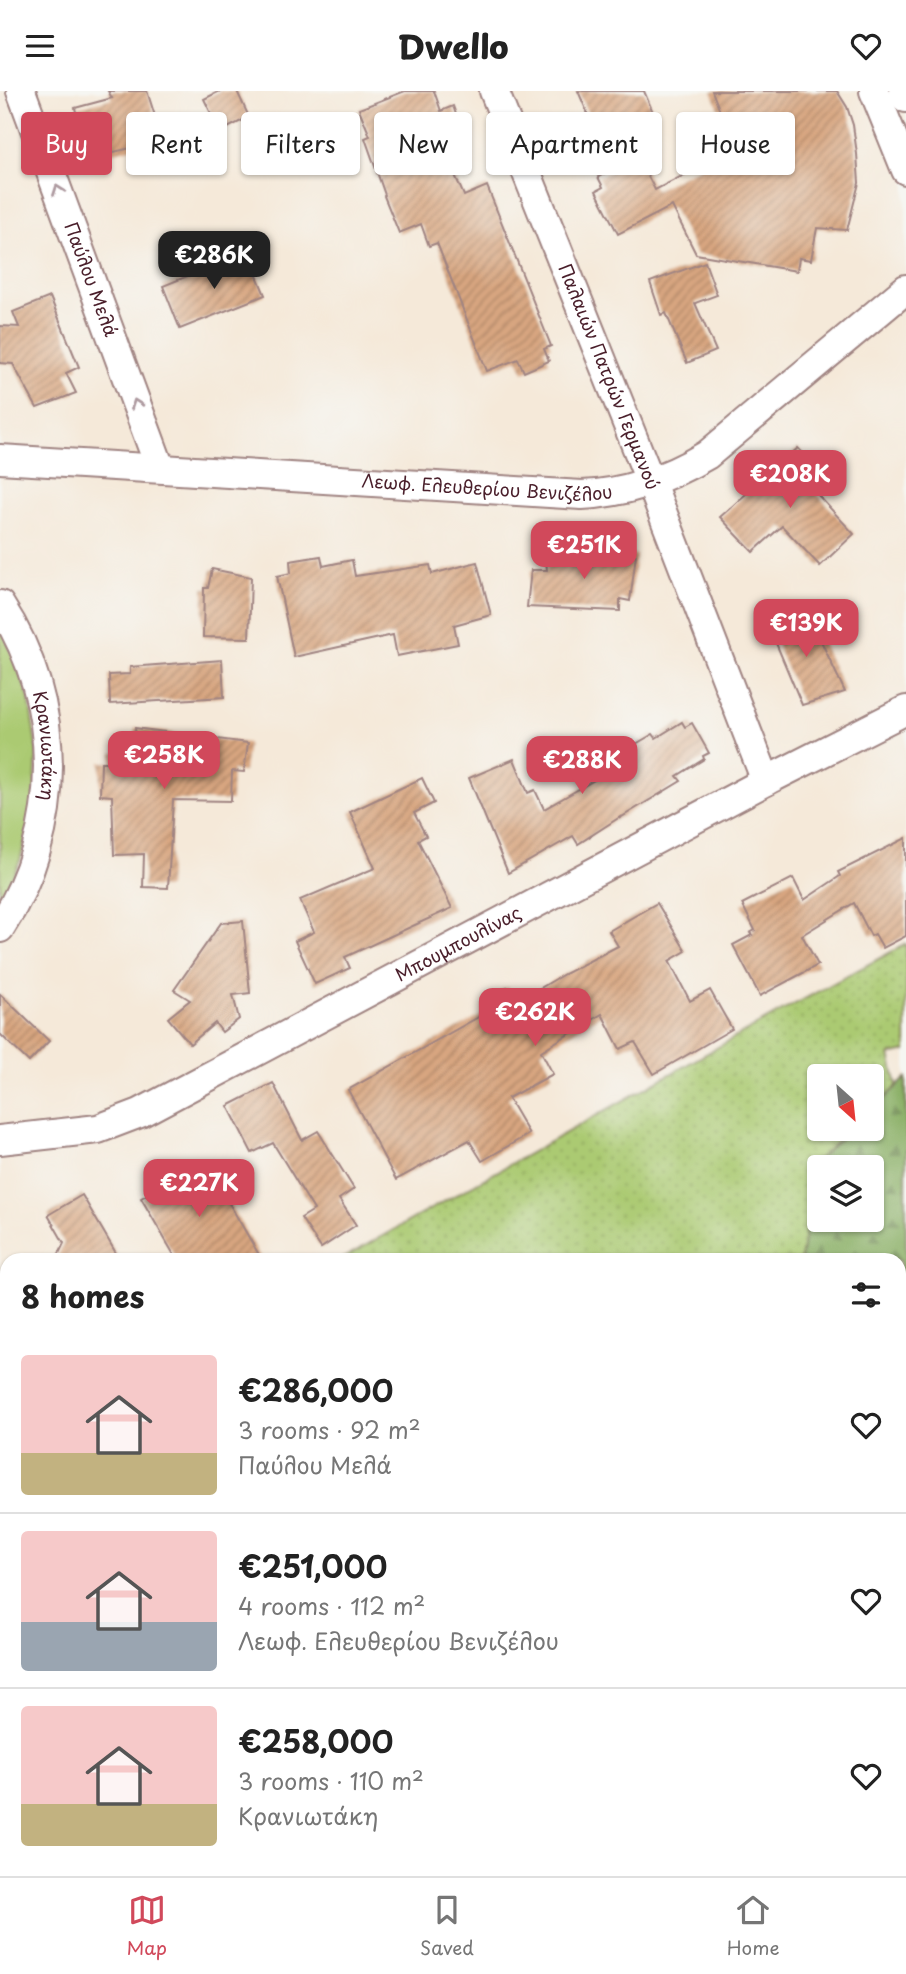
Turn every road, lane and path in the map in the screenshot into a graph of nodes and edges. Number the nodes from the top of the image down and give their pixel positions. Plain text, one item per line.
1 (21, 91) edge
2 (494, 91) edge
3 (874, 91) edge
4 (903, 91) edge
5 (906, 98) edge
6 (906, 170) edge
7 (906, 289) edge
8 (0, 459) edge
9 (160, 468) junction
10 (651, 483) junction
11 (0, 605) edge
12 (906, 710) edge
13 (766, 781) junction
14 (0, 928) edge
15 (0, 1140) edge

9 -> 1 street, Παύλου Μελά
2 - 10 street, Παλαιών Πατρών Γερμανού
3 - 6 street
4 - 5 street
7 - 10 street, Λεωφ. Ελευθερίου Βενιζέλου
8 - 9 street, Λεωφ. Ελευθερίου Βενιζέλου
9 - 10 street, Λεωφ. Ελευθερίου Βενιζέλου
10 - 13 street, Παλαιών Πατρών Γερμανού
11 - 14 street, Κρανιωτάκη
12 - 13 street, Μπουμπουλίνας
13 - 15 street, Μπουμπουλίνας

